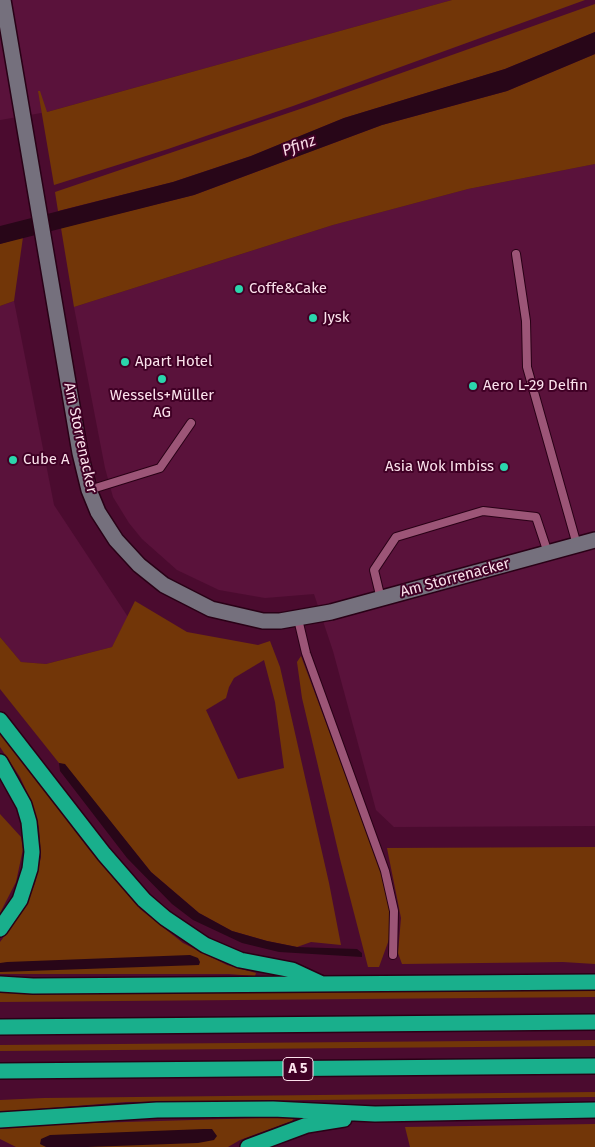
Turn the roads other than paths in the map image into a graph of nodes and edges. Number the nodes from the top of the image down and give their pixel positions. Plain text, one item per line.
1 (3, 0) edge
2 (6, 46) edge
3 (516, 254) dead end
4 (191, 423) dead end
5 (89, 490) junction
6 (595, 540) edge
7 (577, 545) junction
8 (548, 553) junction
9 (381, 599) junction
10 (298, 619) junction
11 (0, 720) edge
12 (0, 762) edge
13 (0, 929) edge
14 (393, 955) dead end
15 (595, 982) edge
16 (0, 984) edge
17 (326, 985) junction
18 (595, 1022) edge
19 (0, 1027) edge
20 (595, 1066) edge
21 (0, 1071) edge
22 (595, 1110) edge
23 (375, 1114) junction
24 (0, 1120) edge
25 (248, 1147) edge

1 - 2 street, Am Storrenacker
2 - 5 street, Am Storrenacker
3 - 7 lane
4 - 5 lane
5 - 10 street, Am Storrenacker
6 - 7 street, Am Storrenacker
7 - 8 street, Am Storrenacker
8 - 9 street, Am Storrenacker
8 - 9 lane
9 - 10 street, Am Storrenacker
10 - 14 lane
11 - 17 highway
12 - 13 highway
15 - 17 highway
16 - 17 highway
18 - 19 highway
20 - 21 highway, A 5
22 - 23 highway
23 - 24 highway
23 - 25 highway

